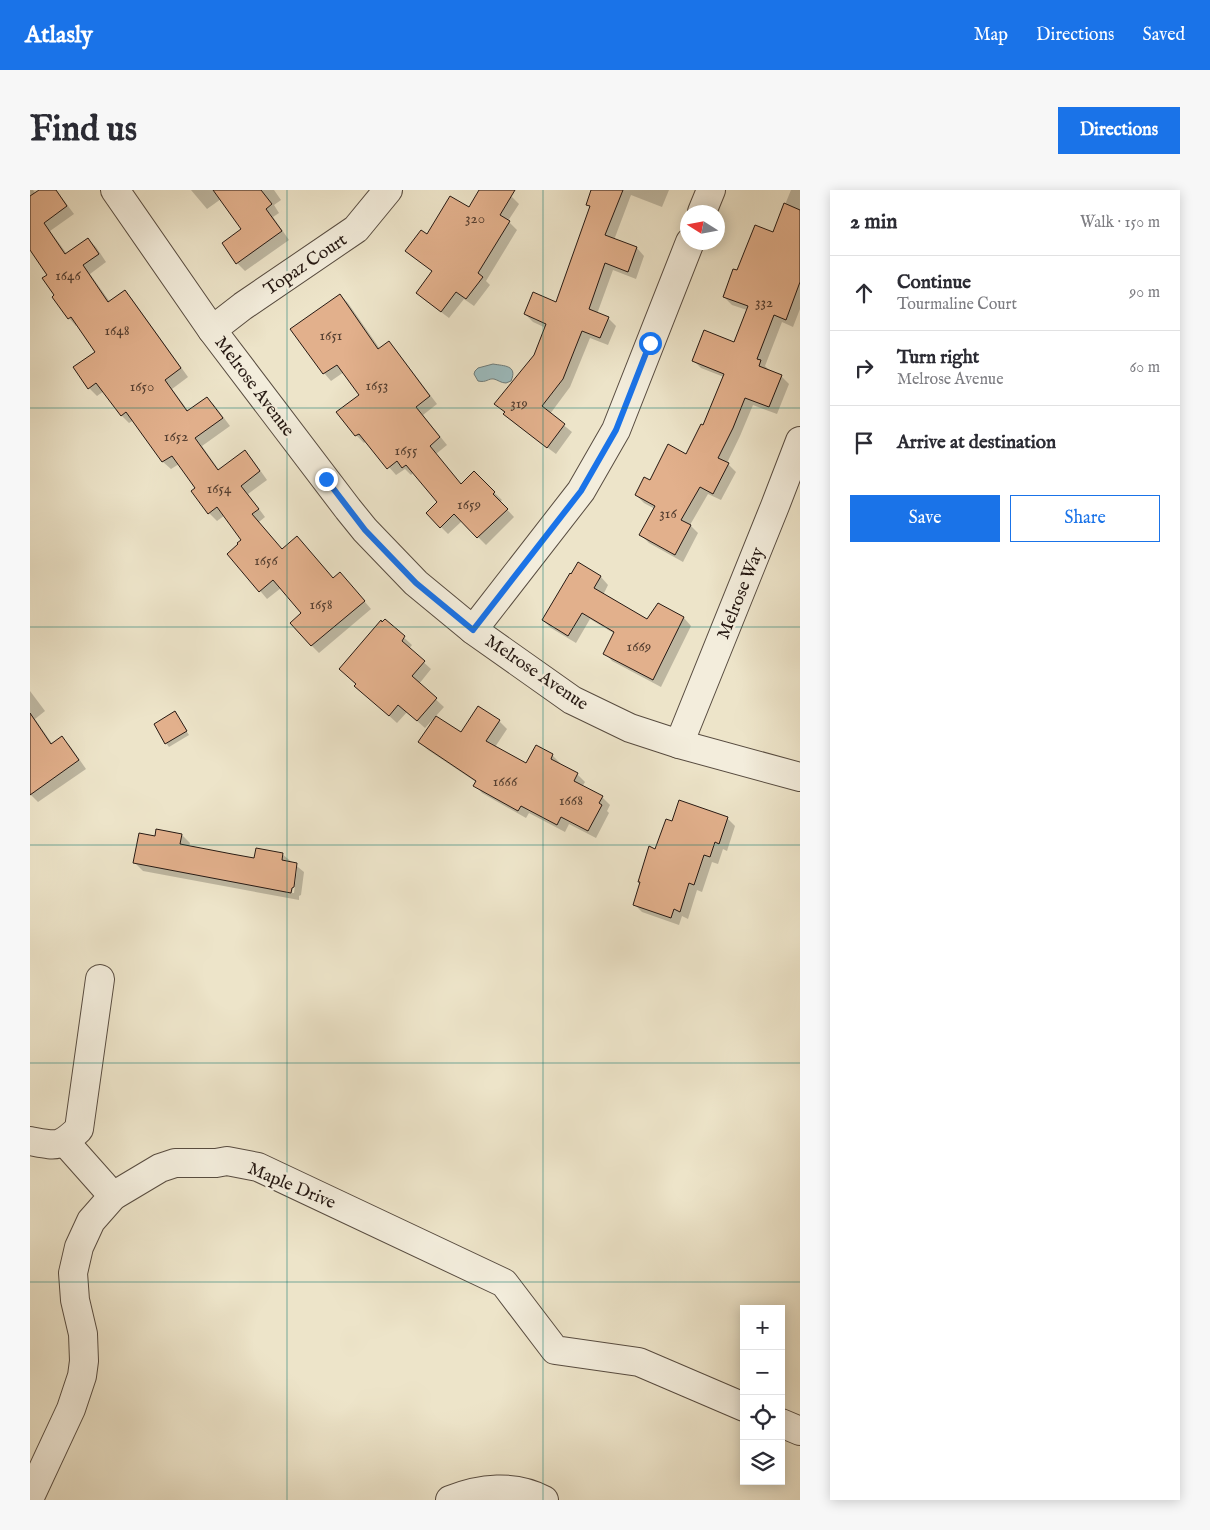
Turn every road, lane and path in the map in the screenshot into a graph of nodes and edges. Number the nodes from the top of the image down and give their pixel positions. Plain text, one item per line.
1 (115, 190) edge
2 (388, 190) edge
3 (711, 190) edge
4 (705, 205) edge
5 (687, 250) edge
6 (212, 330) junction
7 (800, 441) edge
8 (473, 630) junction
9 (679, 744) junction
10 (800, 777) edge
11 (100, 979) dead end
12 (30, 1141) edge
13 (65, 1142) junction
14 (113, 1196) junction
15 (740, 1405) edge
16 (785, 1425) edge
17 (800, 1431) edge
18 (30, 1497) edge
19 (450, 1500) edge
20 (544, 1500) edge

1 - 6 street, Melrose Avenue
2 - 6 street, Topaz Court
3 - 4 street
5 - 8 street
6 - 8 street, Melrose Avenue
7 - 9 street, Melrose Way
8 - 9 street, Melrose Avenue
9 - 10 street, Melrose Avenue
11 - 13 street
12 - 13 street
13 - 14 street
14 - 15 street, Maple Drive
14 - 18 street, Maple Drive
16 - 17 street
19 - 20 street

